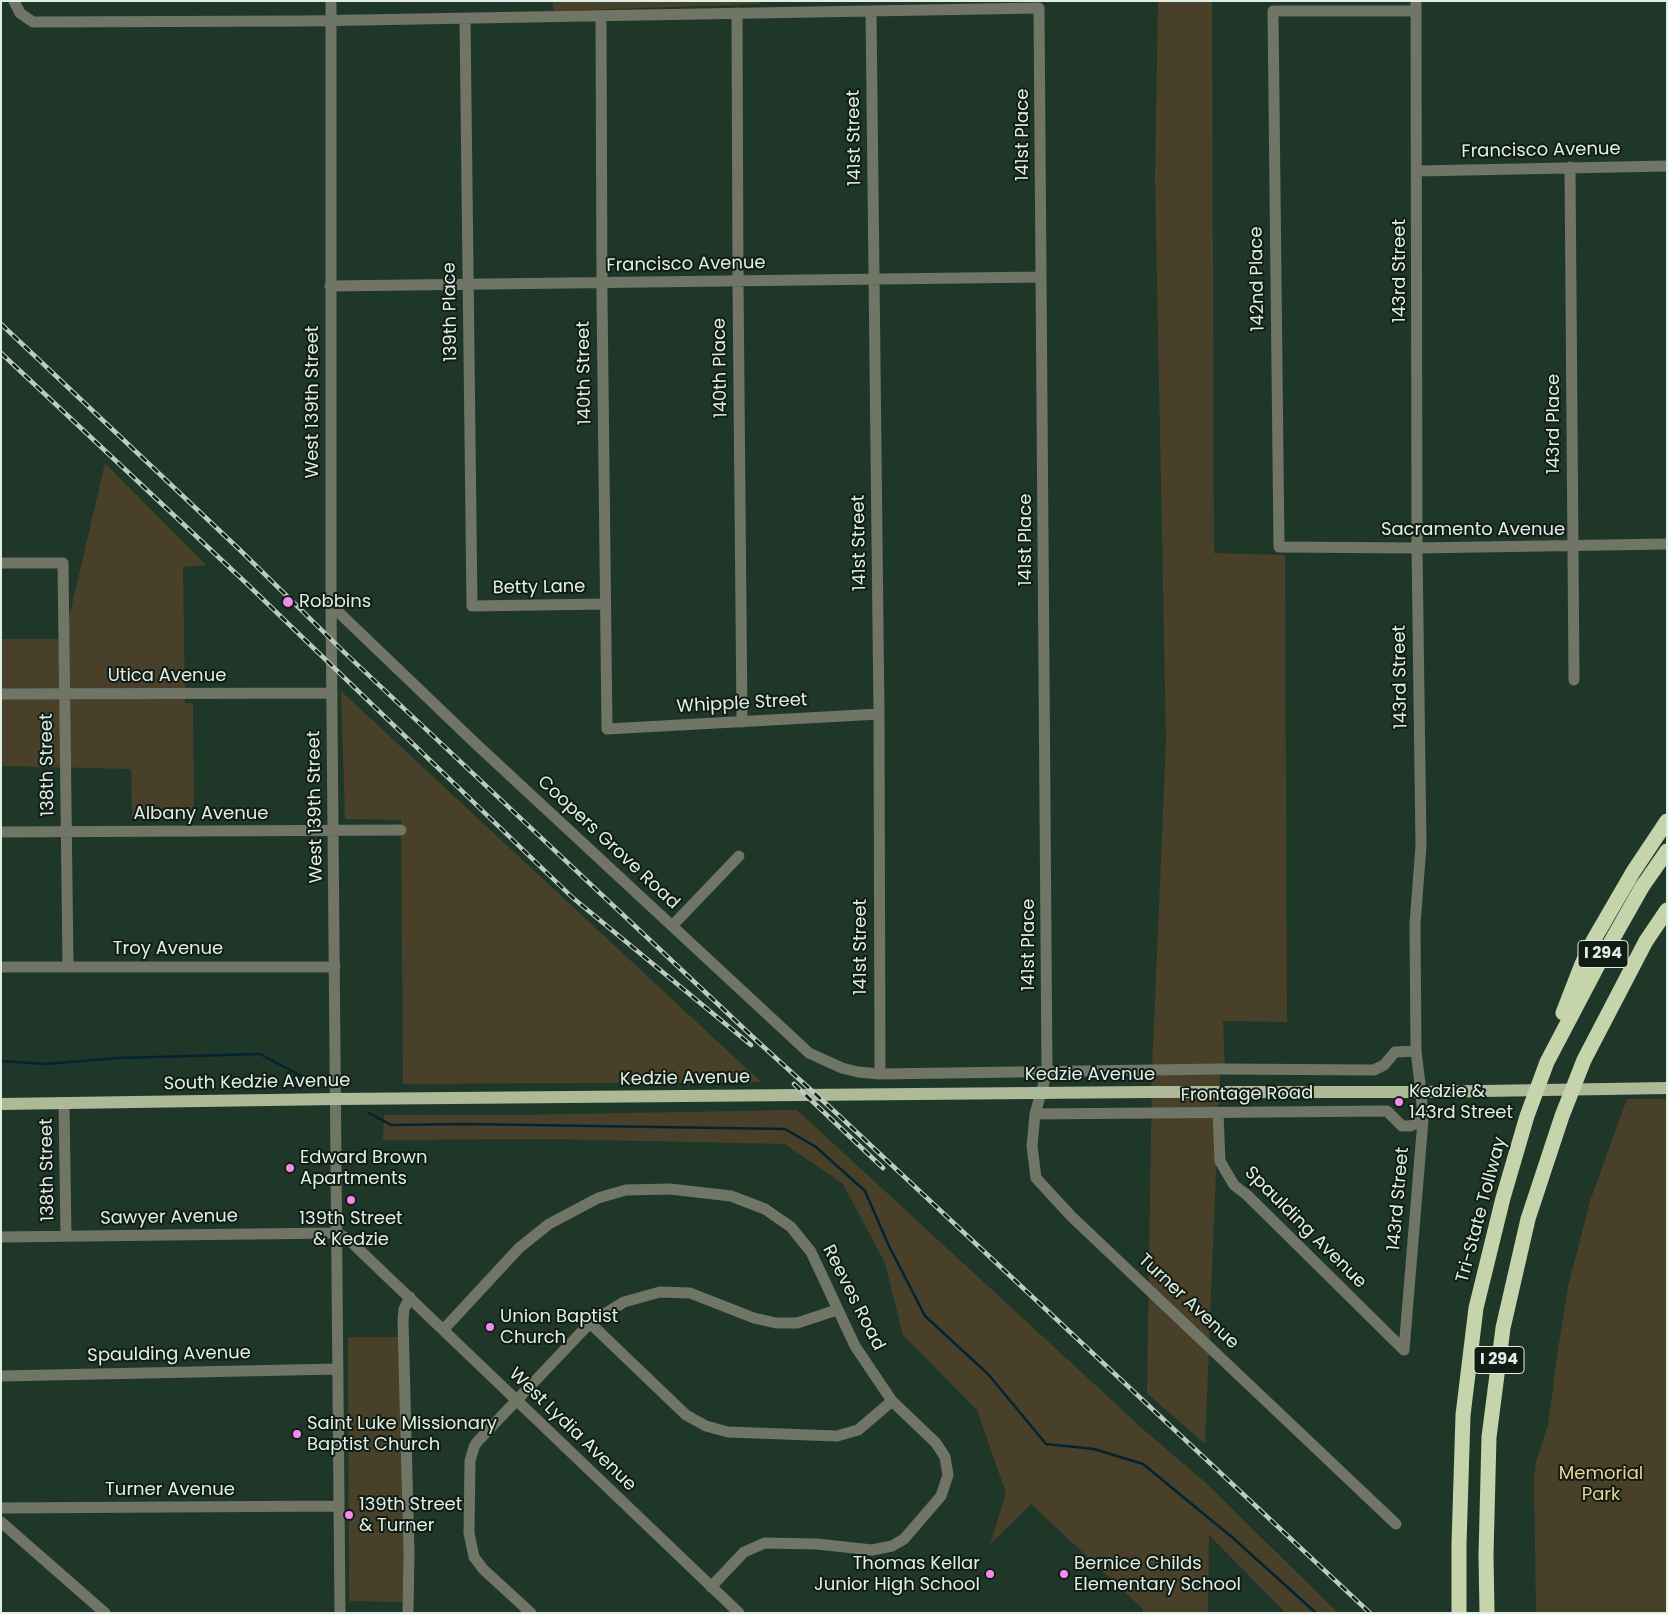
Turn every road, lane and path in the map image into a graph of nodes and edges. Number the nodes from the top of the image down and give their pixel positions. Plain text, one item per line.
1 (14, 1) edge
2 (331, 1) edge
3 (1416, 6) edge
4 (871, 11) junction
5 (737, 13) junction
6 (601, 16) junction
7 (465, 18) junction
8 (331, 21) junction
9 (1667, 166) edge
10 (1570, 167) junction
11 (1417, 171) junction
12 (1041, 277) junction
13 (875, 279) junction
14 (738, 282) junction
15 (602, 283) junction
16 (330, 286) junction
17 (468, 286) junction
18 (1667, 544) edge
19 (1278, 547) joint
20 (1573, 547) junction
21 (1417, 548) junction
22 (1, 563) edge
23 (605, 604) junction
24 (331, 605) junction
25 (472, 606) joint
26 (1574, 680) dead end
27 (65, 693) junction
28 (332, 693) junction
29 (1, 694) edge
30 (879, 714) junction
31 (742, 722) junction
32 (607, 729) joint
33 (1667, 821) edge
34 (334, 830) junction
35 (401, 830) dead end
36 (1, 832) edge
37 (66, 832) junction
38 (1667, 851) edge
39 (739, 856) dead end
40 (1667, 910) edge
41 (1667, 917) edge
42 (672, 926) junction
43 (1646, 942) junction
44 (68, 966) junction
45 (1, 967) edge
46 (335, 967) junction
47 (1416, 1051) junction
48 (1547, 1062) junction
49 (1047, 1072) junction
50 (880, 1074) junction
51 (1667, 1088) edge
52 (1421, 1092) junction
53 (513, 1098) joint
54 (336, 1099) junction
55 (64, 1103) junction
56 (1, 1104) edge
57 (1218, 1113) junction
58 (1036, 1114) junction
59 (1423, 1120) junction
60 (337, 1233) junction
61 (66, 1236) junction
62 (1, 1237) edge
63 (410, 1297) junction
64 (837, 1310) junction
65 (590, 1323) junction
66 (444, 1330) junction
67 (1404, 1350) joint
68 (338, 1370) junction
69 (1, 1376) edge
70 (516, 1400) junction
71 (892, 1401) junction
72 (339, 1506) junction
73 (1, 1508) edge
74 (1, 1522) edge
75 (1396, 1524) dead end
76 (710, 1587) junction
77 (105, 1613) edge
78 (340, 1613) edge
79 (408, 1613) edge
80 (531, 1613) edge
81 (739, 1613) edge
82 (1459, 1613) edge
83 (1487, 1613) edge

1 - 8 street
2 - 8 street, West 139th Street
3 - 11 street, 143rd Street
3 - 19 street, 142nd Place
4 - 5 street
4 - 12 street, 141st Place
4 - 13 street, 141st Street
5 - 6 street
5 - 14 street, 140th Place
6 - 7 street
6 - 15 street, 140th Street
7 - 8 street
7 - 17 street, 139th Place
8 - 16 street, West 139th Street
9 - 10 street, Francisco Avenue
10 - 11 street, Francisco Avenue
10 - 20 street, 143rd Place
11 - 21 street, 143rd Street
12 - 13 street, Francisco Avenue
12 - 49 street, 141st Place
13 - 14 street, Francisco Avenue
13 - 30 street, 141st Street
14 - 15 street, Francisco Avenue
14 - 31 street, 140th Place
15 - 17 street, Francisco Avenue
15 - 23 street, 140th Street
16 - 17 street, Francisco Avenue
16 - 24 street, West 139th Street
17 - 25 street, 139th Place
18 - 20 street, Sacramento Avenue
19 - 21 street, Sacramento Avenue
20 - 21 street, Sacramento Avenue
20 - 26 street, 143rd Place
21 - 47 street, 143rd Street
22 - 27 street, 138th Street
23 - 25 street, Betty Lane
23 - 32 street, 140th Street
24 - 28 street, West 139th Street
24 - 42 street, Coopers Grove Road
27 - 28 street, Utica Avenue
27 - 29 street, Utica Avenue
27 - 37 street, 138th Street
28 - 34 street, West 139th Street
30 - 31 street, Whipple Street
30 - 50 street, 141st Street
31 - 32 street, Whipple Street
33 - 48 highway
34 - 35 street, Albany Avenue
34 - 37 street, Albany Avenue
34 - 46 street, West 139th Street
36 - 37 street, Albany Avenue
37 - 44 street, 138th Street
38 - 48 highway, Tri-State Tollway / I 294
39 - 42 street
40 - 43 highway, I 294
41 - 43 highway
42 - 50 street, Coopers Grove Road
43 - 83 highway, I 294
44 - 45 street, Troy Avenue
44 - 46 street, Troy Avenue
46 - 54 street, West 139th Street
47 - 49 street, Coopers Grove Road
47 - 52 street, 143rd Street
48 - 82 highway, Tri-State Tollway / I 294
49 - 50 street, Coopers Grove Road
49 - 58 street, Turner Avenue
51 - 52 main road, Kedzie Avenue
52 - 53 main road, Kedzie Avenue
52 - 59 street, 143rd Street
53 - 54 main road, South Kedzie Avenue
54 - 55 main road, South Kedzie Avenue
54 - 60 street, West 139th Street
55 - 56 main road, South Kedzie Avenue
55 - 61 street, 138th Street
57 - 58 street, Frontage Road
57 - 59 street, Frontage Road
57 - 67 street, Spaulding Avenue
58 - 75 street, Turner Avenue
59 - 67 street, 143rd Street
60 - 61 street, Sawyer Avenue
60 - 63 street, West Lydia Avenue
60 - 68 street, West 139th Street
61 - 62 street, Sawyer Avenue
63 - 66 street, West Lydia Avenue
63 - 79 street
64 - 65 street
64 - 66 street, Reeves Road
64 - 71 street, Reeves Road
65 - 70 street
65 - 71 street
66 - 70 street, West Lydia Avenue
68 - 69 street, Spaulding Avenue
68 - 72 street, West 139th Street
70 - 76 street, West Lydia Avenue
70 - 80 street
71 - 76 street, Reeves Road
72 - 73 street, Turner Avenue
72 - 78 street, West 139th Street
74 - 77 street
76 - 81 street, West Lydia Avenue

